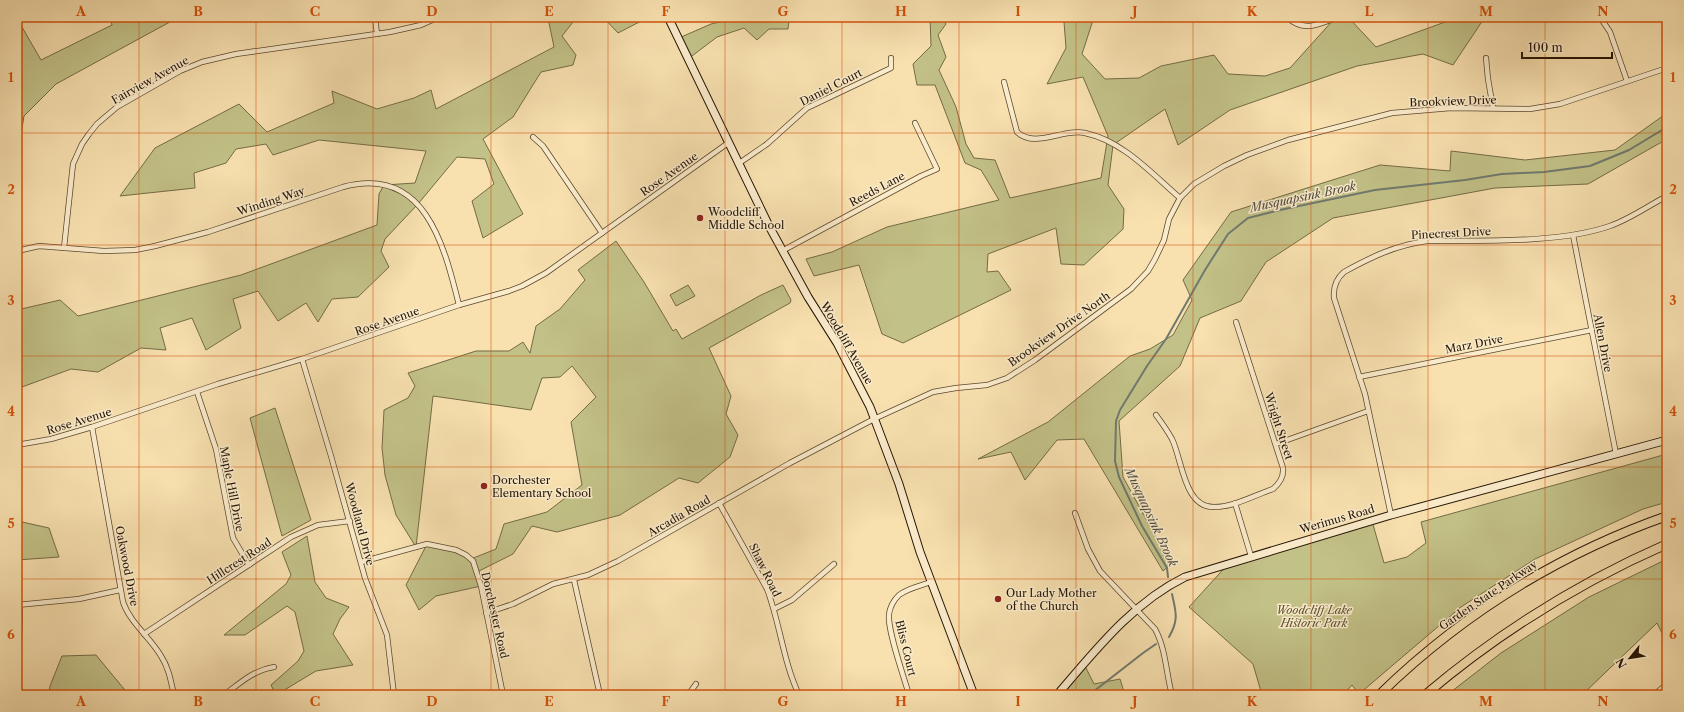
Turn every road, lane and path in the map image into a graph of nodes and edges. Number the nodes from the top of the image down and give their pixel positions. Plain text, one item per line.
1 (375, 17) edge
2 (439, 17) edge
3 (668, 17) edge
4 (1287, 17) edge
5 (1338, 17) edge
6 (1600, 17) edge
7 (377, 34) junction
8 (892, 58) dead end
9 (1486, 58) dead end
10 (1667, 68) edge
11 (1627, 81) junction
12 (1004, 82) dead end
13 (1493, 108) junction
14 (916, 123) dead end
15 (533, 137) dead end
16 (728, 143) junction
17 (738, 164) junction
18 (1665, 197) edge
19 (1180, 198) junction
20 (1667, 210) edge
21 (602, 233) junction
22 (1573, 235) junction
23 (64, 248) junction
24 (782, 250) junction
25 (17, 251) edge
26 (459, 306) junction
27 (1236, 322) dead end
28 (1592, 330) junction
29 (302, 359) junction
30 (1359, 377) junction
31 (197, 392) junction
32 (1368, 411) junction
33 (1156, 415) dead end
34 (874, 418) junction
35 (92, 427) junction
36 (1667, 440) edge
37 (1276, 444) junction
38 (17, 445) edge
39 (1616, 454) junction
40 (1235, 502) junction
41 (719, 503) junction
42 (1076, 513) dead end
43 (1391, 515) junction
44 (1667, 516) edge
45 (350, 521) junction
46 (1667, 544) edge
47 (1251, 556) junction
48 (361, 562) junction
49 (834, 564) dead end
50 (249, 565) junction
51 (574, 580) junction
52 (931, 582) junction
53 (120, 590) junction
54 (18, 605) edge
55 (774, 609) junction
56 (1136, 609) junction
57 (486, 613) junction
58 (144, 634) junction
59 (274, 667) dead end
60 (696, 684) dead end
61 (1667, 684) edge
62 (17, 685) edge
63 (174, 695) edge
64 (224, 695) edge
65 (394, 695) edge
66 (503, 695) edge
67 (600, 695) edge
68 (688, 695) edge
69 (799, 695) edge
70 (909, 695) edge
71 (974, 695) edge
72 (1057, 695) edge
73 (1172, 695) edge
74 (1379, 695) edge
75 (1425, 695) edge
76 (1654, 695) edge

1 - 7 street
2 - 7 street, Fairview Avenue
3 - 16 main road, Woodcliff Avenue
4 - 5 street
6 - 11 street
7 - 23 street, Fairview Avenue
8 - 17 street, Daniel Court
9 - 13 street
10 - 11 street, Brookview Drive
11 - 13 street, Brookview Drive
12 - 19 street
13 - 19 street, Brookview Drive
14 - 24 street, Reeds Lane
15 - 21 street
16 - 17 main road, Woodcliff Avenue
16 - 21 street, Rose Avenue
17 - 24 main road, Woodcliff Avenue
18 - 20 street
18 - 22 street, Pinecrest Drive
19 - 34 street, Brookview Drive North
21 - 26 street, Rose Avenue
22 - 28 street, Allen Drive
22 - 30 street, Pinecrest Drive
23 - 25 street, Winding Way
23 - 26 street, Winding Way
24 - 34 main road, Woodcliff Avenue
26 - 29 street, Rose Avenue
27 - 37 street, Wright Street
28 - 30 street, Marz Drive
28 - 39 street, Allen Drive
29 - 31 street, Rose Avenue
29 - 45 street, Woodland Drive
30 - 32 street, Pinecrest Drive
31 - 35 street, Rose Avenue
31 - 50 street, Maple Hill Drive
32 - 37 street
32 - 43 street, Pinecrest Drive
33 - 40 street, Wright Street
34 - 41 street, Arcadia Road
34 - 52 main road, Woodcliff Avenue
35 - 38 street, Rose Avenue
35 - 53 street, Oakwood Drive
36 - 39 main road, Werimus Road
37 - 40 street, Wright Street
39 - 43 main road, Werimus Road
40 - 47 street
41 - 51 street, Arcadia Road
41 - 55 street, Shaw Road
42 - 56 street
43 - 47 main road, Werimus Road
44 - 74 highway, Garden State Parkway
45 - 48 street, Woodland Drive
45 - 50 street, Hillcrest Road
46 - 75 highway
47 - 56 main road, Werimus Road
48 - 57 street, Dorchester Road
48 - 65 street, Woodland Drive
49 - 55 street
50 - 58 street, Hillcrest Road
51 - 57 street, Arcadia Road
51 - 67 street
52 - 70 street, Bliss Court
52 - 71 main road, Woodcliff Avenue
53 - 54 street
53 - 58 street, Oakwood Drive
54 - 62 street
55 - 69 street, Shaw Road
56 - 72 main road, Werimus Road
56 - 73 street
57 - 66 street, Dorchester Road
58 - 63 street, Oakwood Drive
59 - 64 street
60 - 68 street
61 - 76 street

